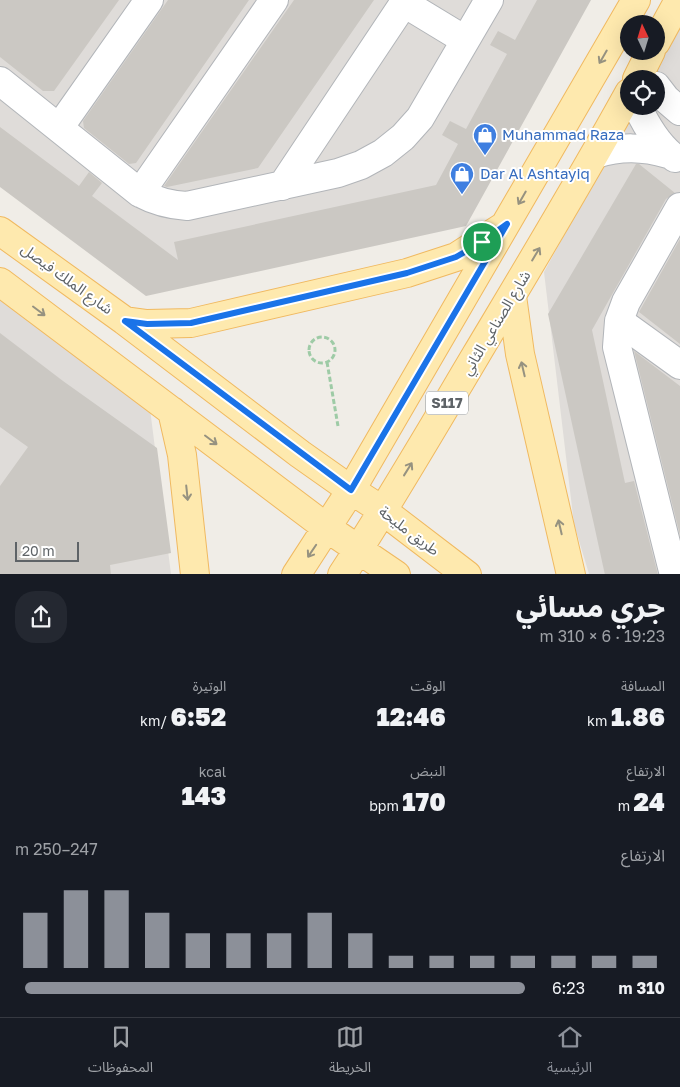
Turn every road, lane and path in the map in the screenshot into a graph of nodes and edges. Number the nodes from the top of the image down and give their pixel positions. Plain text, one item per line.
1 (150, 0) edge
2 (274, 0) edge
3 (489, 0) edge
4 (636, 0) edge
5 (679, 0) edge
6 (405, 1) edge
7 (465, 40) junction
8 (649, 67) edge
9 (0, 81) edge
10 (620, 110) edge
11 (680, 111) edge
12 (642, 115) edge
13 (59, 128) junction
14 (596, 154) junction
15 (674, 158) edge
16 (282, 186) junction
17 (140, 193) junction
18 (680, 206) edge
19 (507, 224) junction
20 (0, 231) edge
21 (0, 282) edge
22 (512, 296) junction
23 (125, 321) junction
24 (619, 321) junction
25 (327, 362) junction
26 (680, 364) edge
27 (172, 411) junction
28 (338, 426) dead end
29 (351, 490) junction
30 (382, 510) junction
31 (327, 528) junction
32 (359, 549) junction
33 (195, 574) edge
34 (296, 574) edge
35 (342, 574) edge
36 (396, 574) edge
37 (467, 574) edge
38 (571, 574) edge
39 (674, 574) edge

1 - 13 street
2 - 17 street
3 - 7 street
4 -> 19 main road, S117
5 - 8 main road
6 - 7 street
6 - 16 street
7 - 16 street
8 - 11 street
9 - 13 street
10 - 14 main road, شارع الصناعي الثاني / S117
12 - 15 street
13 - 17 street
14 - 15 street
22 -> 14 main road, شارع الصناعي الثاني / S117
16 - 17 street
18 - 24 street
19 - 23 main road
19 - 29 main road, S117
20 - 23 main road, شارع الملك فيصل
21 -> 27 main road
30 -> 22 main road, شارع الصناعي الثاني / S117
38 -> 22 main road
23 - 29 main road, شارع الملك فيصل
24 - 26 street
24 - 39 street
25 - 25 path
25 - 28 path
27 -> 31 main road
27 -> 33 main road
29 - 30 main road, طريق مليحة
29 - 31 main road, S117
30 - 32 main road, شارع الصناعي الثاني / S117
30 - 37 main road, طريق مليحة
31 - 32 main road
31 -> 34 main road, S117
32 - 35 main road, شارع الصناعي الثاني / S117
32 - 36 main road

